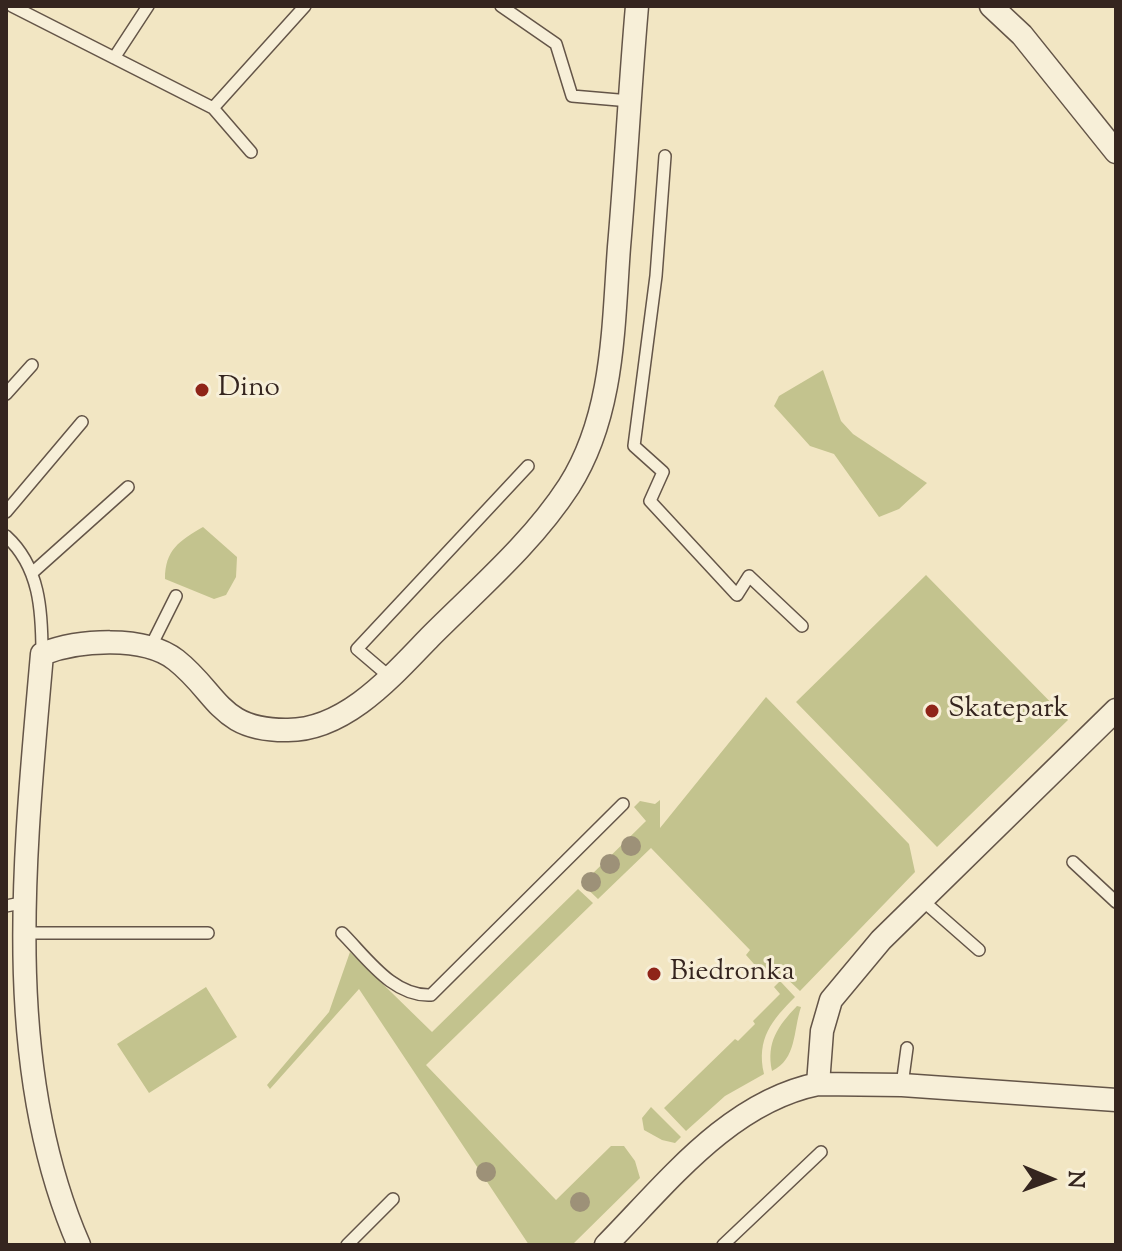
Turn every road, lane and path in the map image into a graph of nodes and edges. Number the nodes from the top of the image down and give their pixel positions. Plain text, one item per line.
1 (12, 6) edge
2 (148, 6) edge
3 (305, 6) edge
4 (501, 6) edge
5 (637, 6) edge
6 (991, 6) edge
7 (114, 58) junction
8 (630, 101) junction
9 (213, 108) junction
10 (251, 152) dead end
11 (1116, 152) edge
12 (665, 156) dead end
13 (32, 365) dead end
14 (6, 394) edge
15 (82, 422) dead end
16 (528, 466) dead end
17 (128, 487) dead end
18 (6, 512) edge
19 (6, 536) edge
20 (32, 573) junction
21 (176, 596) dead end
22 (802, 626) dead end
23 (151, 646) junction
24 (42, 654) junction
25 (391, 678) junction
26 (1116, 710) edge
27 (623, 804) dead end
28 (1073, 862) dead end
29 (922, 900) junction
30 (1116, 902) edge
31 (13, 905) edge
32 (18, 933) junction
33 (208, 933) dead end
34 (342, 933) dead end
35 (979, 950) dead end
36 (907, 1048) dead end
37 (818, 1084) junction
38 (902, 1085) junction
39 (1116, 1100) edge
40 (821, 1152) dead end
41 (393, 1199) dead end
42 (79, 1245) edge
43 (347, 1245) edge
44 (606, 1245) edge
45 (723, 1245) edge

1 - 7 lane
2 - 7 lane
3 - 9 lane
4 - 8 lane
5 - 8 street
6 - 11 street
7 - 9 lane
8 - 25 street
9 - 10 lane
12 - 22 lane
13 - 14 lane
15 - 18 lane
16 - 25 lane
17 - 20 lane
19 - 20 lane
20 - 24 lane
21 - 23 lane
23 - 24 street
23 - 25 street
24 - 31 street
26 - 29 street
27 - 34 lane
28 - 30 lane
29 - 35 lane
29 - 37 street
31 - 32 street
32 - 33 lane
32 - 42 street
36 - 38 lane
37 - 38 street
37 - 44 street
38 - 39 street
40 - 45 lane
41 - 43 lane

